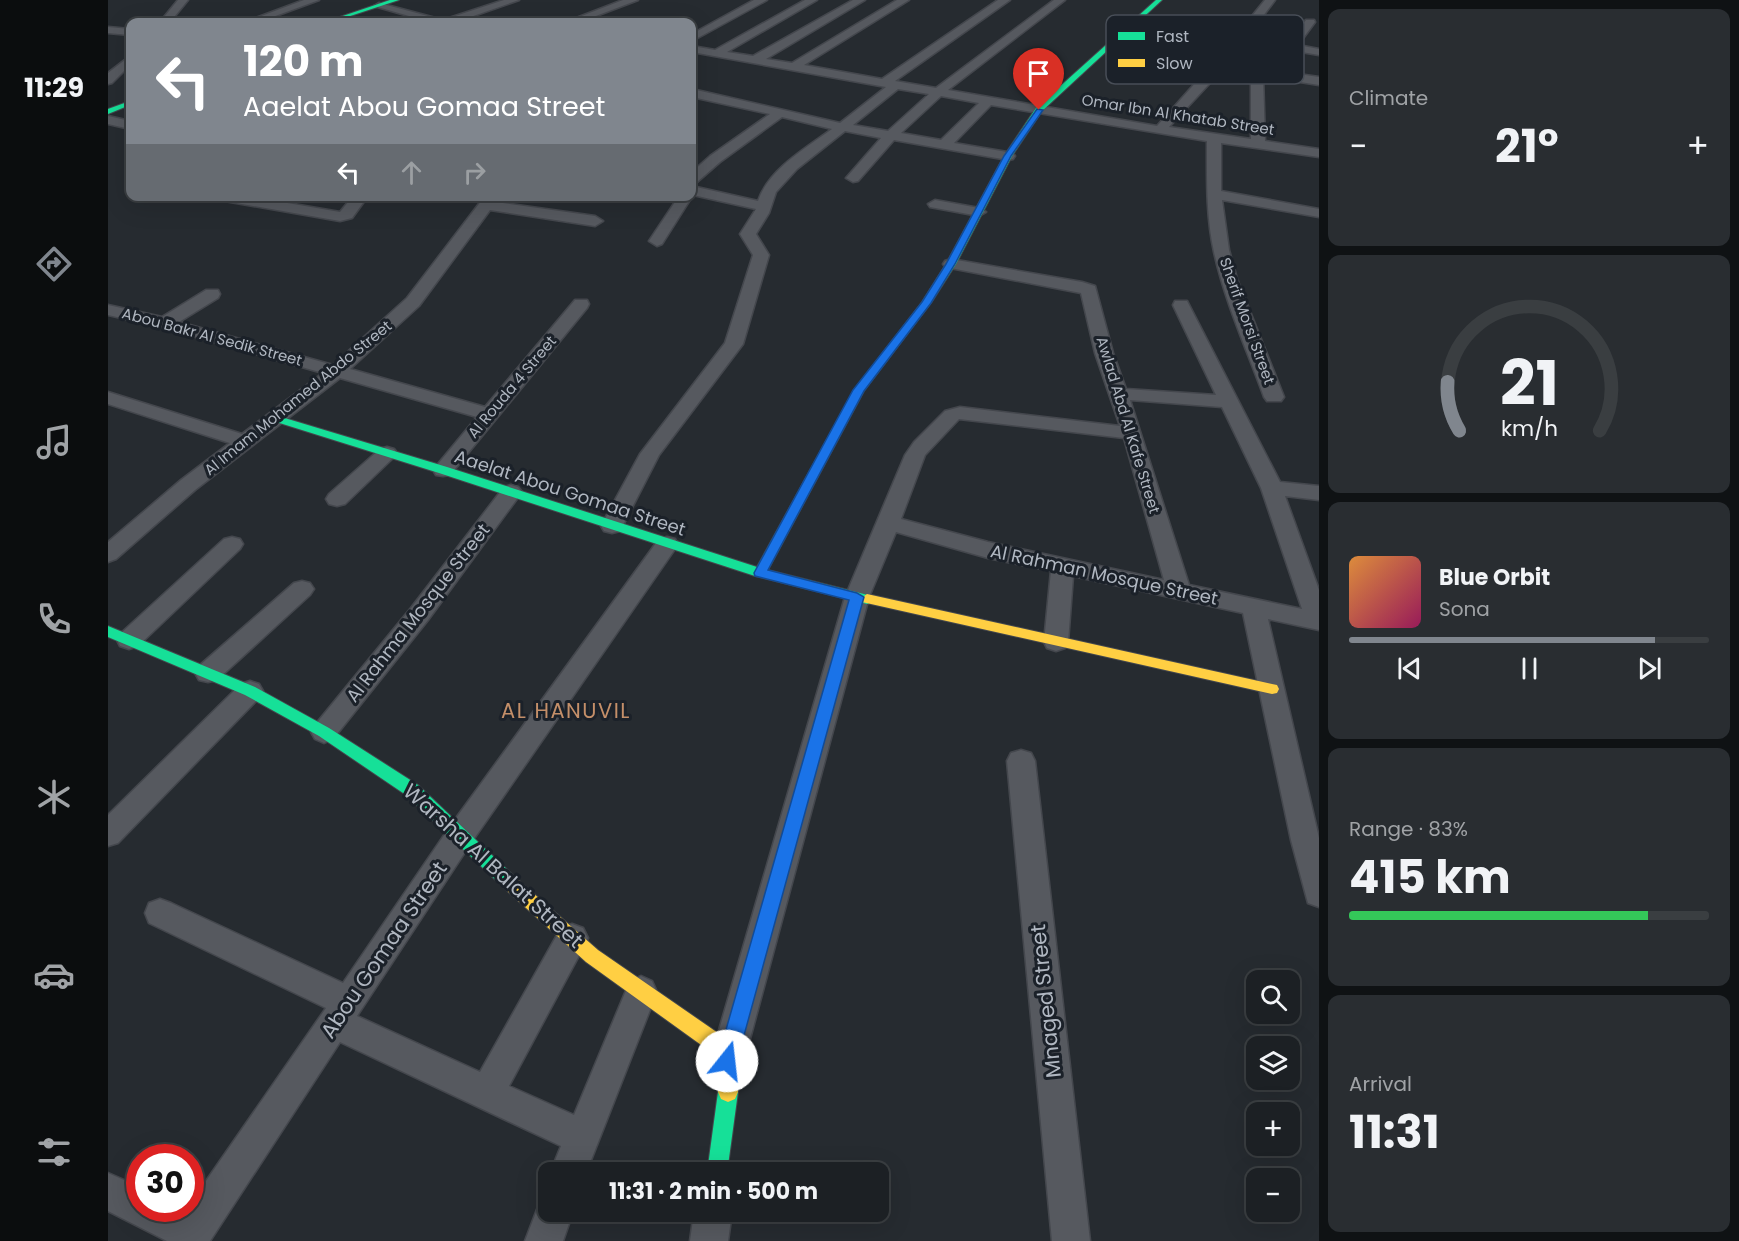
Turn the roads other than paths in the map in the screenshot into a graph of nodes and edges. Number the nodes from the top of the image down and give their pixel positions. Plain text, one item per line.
1 (183, 0) edge
2 (314, 0) edge
3 (396, 0) edge
4 (514, 0) edge
5 (633, 0) edge
6 (762, 0) edge
7 (812, 0) edge
8 (860, 0) edge
9 (904, 0) edge
10 (1005, 0) edge
11 (1060, 0) edge
12 (1159, 0) edge
13 (1270, 0) edge
14 (279, 2) dead end
15 (296, 6) junction
16 (373, 9) junction
17 (1143, 15) edge
18 (1258, 15) edge
19 (168, 18) edge
20 (262, 18) edge
21 (341, 18) edge
22 (355, 18) edge
23 (419, 18) edge
24 (459, 18) edge
25 (582, 18) edge
26 (1310, 22) dead end
27 (108, 30) edge
28 (1304, 30) edge
29 (126, 32) edge
30 (696, 37) edge
31 (1106, 49) edge
32 (1304, 49) edge
33 (696, 50) edge
34 (1319, 52) edge
35 (716, 54) junction
36 (753, 61) junction
37 (126, 63) edge
38 (792, 68) junction
39 (1304, 79) edge
40 (108, 80) edge
41 (1319, 81) edge
42 (890, 84) junction
43 (1202, 84) edge
44 (1257, 84) edge
45 (937, 93) junction
46 (126, 95) edge
47 (696, 96) edge
48 (988, 101) junction
49 (108, 102) edge
50 (126, 105) edge
51 (1039, 110) junction
52 (108, 112) edge
53 (780, 113) junction
54 (108, 120) edge
55 (126, 124) edge
56 (842, 127) junction
57 (1160, 130) junction
58 (890, 136) junction
59 (1214, 138) junction
60 (1258, 144) junction
61 (944, 145) junction
62 (1008, 156) junction
63 (1318, 156) edge
64 (696, 176) edge
65 (854, 178) dead end
66 (696, 191) edge
67 (1214, 194) junction
68 (245, 201) edge
69 (356, 201) edge
70 (490, 201) edge
71 (684, 201) edge
72 (935, 204) dead end
73 (764, 207) junction
74 (979, 212) junction
75 (1319, 213) edge
76 (595, 221) dead end
77 (657, 241) dead end
78 (951, 264) junction
79 (212, 294) dead end
80 (581, 304) dead end
81 (1181, 304) dead end
82 (110, 312) edge
83 (165, 323) junction
84 (337, 371) junction
85 (1119, 394) junction
86 (1274, 397) dead end
87 (108, 398) edge
88 (1229, 402) junction
89 (489, 414) junction
90 (274, 418) junction
91 (1132, 433) junction
92 (244, 441) junction
93 (387, 453) junction
94 (443, 470) junction
95 (1272, 488) junction
96 (511, 492) junction
97 (1319, 493) edge
98 (337, 499) dead end
99 (890, 523) junction
100 (612, 526) junction
101 (232, 544) dead end
102 (667, 544) junction
103 (108, 554) edge
104 (1063, 565) junction
105 (760, 573) junction
106 (302, 589) dead end
107 (1179, 591) junction
108 (857, 597) junction
109 (1254, 608) junction
110 (1319, 621) edge
111 (114, 634) edge
112 (1056, 642) junction
113 (208, 673) junction
114 (1272, 689) junction
115 (250, 691) junction
116 (324, 732) junction
117 (1020, 761) dead end
118 (108, 834) edge
119 (461, 834) junction
120 (1319, 893) edge
121 (160, 913) dead end
122 (572, 938) junction
123 (641, 992) junction
124 (342, 1013) junction
125 (727, 1061) junction
126 (487, 1093) junction
127 (581, 1137) junction
128 (572, 1162) edge
129 (718, 1162) edge
130 (108, 1191) edge
131 (126, 1200) edge
132 (164, 1222) edge
133 (551, 1222) edge
134 (711, 1222) edge
135 (190, 1238) edge
136 (544, 1241) edge
137 (709, 1241) edge
138 (1071, 1241) edge

1 - 19 street
2 - 15 street
3 - 16 street
4 - 24 street
5 - 25 street
6 - 30 street
7 - 35 street
8 - 36 street
9 - 38 street
10 - 42 street
11 - 45 street
12 - 17 street
13 - 18 street
14 - 15 street
15 - 20 street
16 - 21 street
16 - 22 street
16 - 23 street
26 - 28 street
27 - 29 street
31 - 51 street
32 - 34 street
33 - 35 street, Omar Ibn Al Khatab Street
35 - 36 street, Omar Ibn Al Khatab Street
36 - 38 street, Omar Ibn Al Khatab Street
37 - 40 street
38 - 42 street, Omar Ibn Al Khatab Street
39 - 41 street
42 - 45 street, Omar Ibn Al Khatab Street
42 - 56 street
43 - 57 street
44 - 60 street
45 - 48 street, Omar Ibn Al Khatab Street
45 - 58 street
46 - 49 street
47 - 53 street
48 - 51 street, Omar Ibn Al Khatab Street
48 - 61 street
50 - 52 street
51 - 57 street, Omar Ibn Al Khatab Street
51 - 62 street
53 - 56 street
53 - 64 street
54 - 55 street
56 - 58 street
56 - 73 street
57 - 59 street, Omar Ibn Al Khatab Street
58 - 61 street
58 - 65 street
59 - 60 street, Omar Ibn Al Khatab Street
59 - 67 street, Sherif Morsi Street
60 - 63 street, Omar Ibn Al Khatab Street
61 - 62 street
62 - 74 street
66 - 73 street
67 - 75 street
67 - 86 street, Sherif Morsi Street
68 - 69 street
70 - 76 street
70 - 84 street, Al Imam Mohamed Abdo Street
71 - 77 street
72 - 74 street
73 - 100 street
74 - 78 street
78 - 85 street, Awlad Abd Al Kafe Street
78 - 105 street
79 - 83 street
80 - 89 street, Al Rouda 4 Street
81 - 88 street
82 - 83 street, Abou Bakr Al Sedik Street
83 - 84 street, Abou Bakr Al Sedik Street
84 - 89 street, Abou Bakr Al Sedik Street
84 - 90 street, Al Imam Mohamed Abdo Street
85 - 88 street
85 - 91 street, Awlad Abd Al Kafe Street
87 - 92 street
88 - 95 street
89 - 94 street, Al Rouda 4 Street
90 - 92 street, Al Imam Mohamed Abdo Street
90 - 93 street, Aaelat Abou Gomaa Street
91 - 99 street
91 - 107 street, Awlad Abd Al Kafe Street
92 - 103 street, Al Imam Mohamed Abdo Street
93 - 94 street, Aaelat Abou Gomaa Street
93 - 98 street
94 - 96 street, Aaelat Abou Gomaa Street
95 - 97 street
95 - 110 street
96 - 100 street, Aaelat Abou Gomaa Street
96 - 116 street, Al Rahma Mosque Street
99 - 104 street, Al Rahman Mosque Street
99 - 108 street
100 - 102 street, Aaelat Abou Gomaa Street
101 - 111 street
102 - 105 street, Aaelat Abou Gomaa Street
102 - 119 street, Abou Gomaa Street
104 - 107 street, Al Rahman Mosque Street
104 - 112 street
105 - 108 street, Aaelat Abou Gomaa Street
106 - 113 street
107 - 109 street, Al Rahman Mosque Street
108 - 112 street, Aaelat Abou Gomaa Street
108 - 125 street
109 - 110 street, Al Rahman Mosque Street
109 - 114 street
111 - 113 street, Warsha Al Balat Street
112 - 114 street, Aaelat Abou Gomaa Street
113 - 115 street, Warsha Al Balat Street
114 - 120 street
115 - 116 street, Warsha Al Balat Street
115 - 118 street
116 - 119 street, Warsha Al Balat Street
117 - 138 street, Mnaged Street
119 - 122 street, Warsha Al Balat Street
119 - 124 street, Abou Gomaa Street
121 - 124 street
122 - 123 street, Warsha Al Balat Street
122 - 126 street
123 - 125 street, Warsha Al Balat Street
123 - 127 street
124 - 126 street
124 - 135 street, Abou Gomaa Street
125 - 129 street
126 - 127 street
127 - 128 street
130 - 131 street
132 - 135 street
133 - 136 street
134 - 137 street

